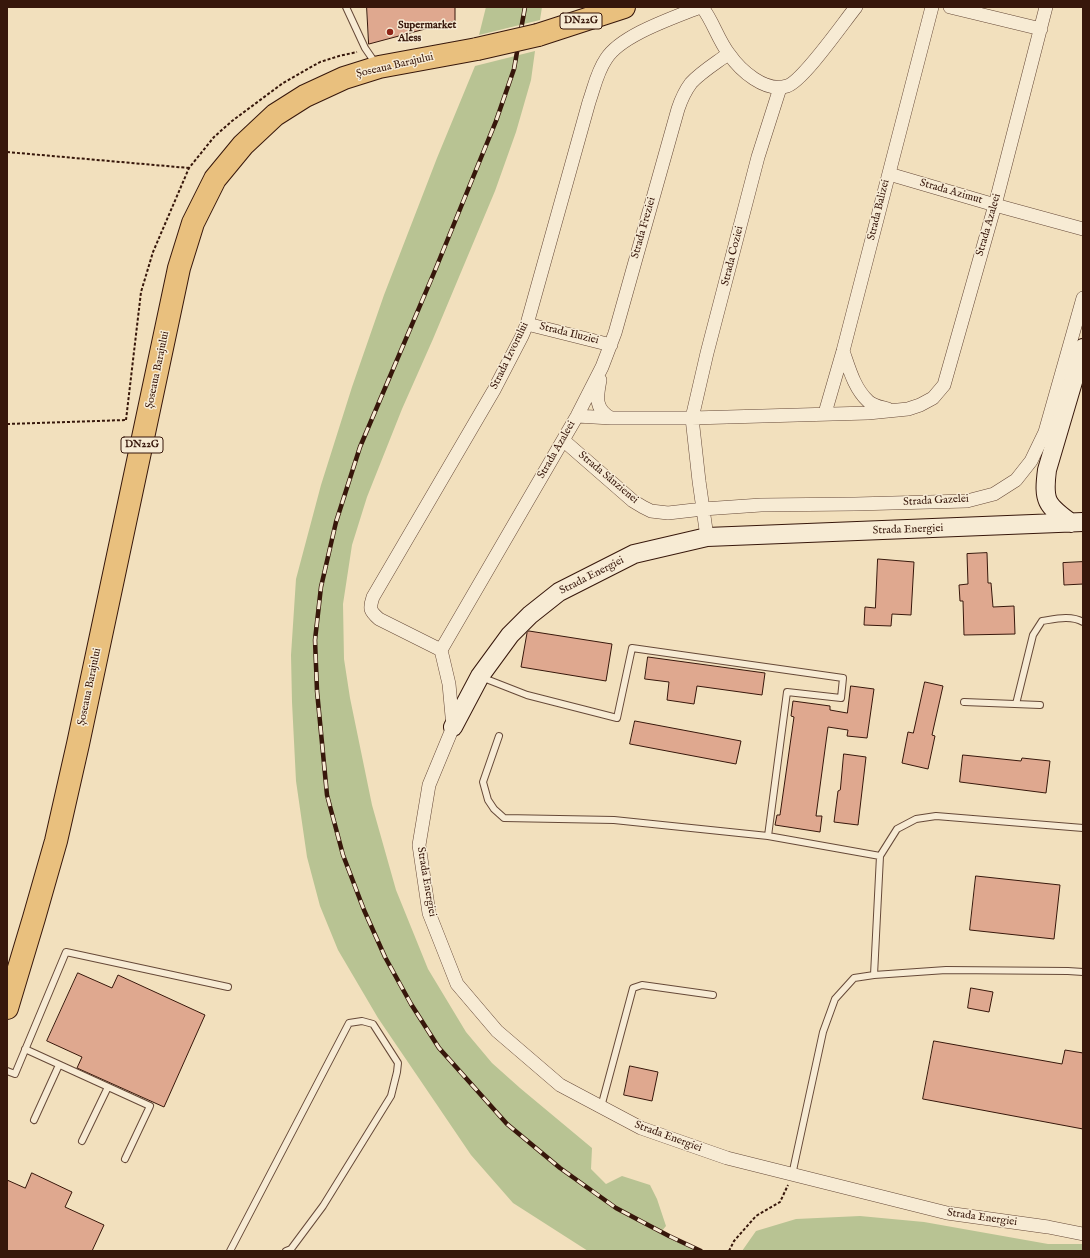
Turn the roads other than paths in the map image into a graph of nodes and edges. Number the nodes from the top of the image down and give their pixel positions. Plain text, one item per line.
1 (346, 7) edge
2 (624, 7) edge
3 (701, 7) edge
4 (856, 7) edge
5 (932, 7) edge
6 (950, 7) edge
7 (1046, 7) edge
8 (1041, 29) junction
9 (728, 54) junction
10 (379, 67) junction
11 (780, 88) junction
12 (889, 174) junction
13 (995, 205) junction
14 (1083, 229) edge
15 (1083, 298) edge
16 (527, 324) junction
17 (611, 345) junction
18 (1083, 348) edge
19 (843, 351) junction
20 (602, 368) junction
21 (893, 410) junction
22 (825, 413) junction
23 (577, 416) junction
24 (611, 418) junction
25 (692, 418) junction
26 (563, 440) junction
27 (703, 509) junction
28 (1077, 523) edge
29 (707, 537) junction
30 (1083, 622) edge
31 (441, 650) junction
32 (480, 676) junction
33 (964, 702) dead end
34 (1016, 704) junction
35 (1040, 705) dead end
36 (453, 726) junction
37 (499, 736) dead end
38 (1083, 828) edge
39 (768, 836) junction
40 (880, 856) junction
41 (1083, 972) edge
42 (874, 975) junction
43 (228, 987) dead end
44 (713, 995) dead end
45 (7, 1008) edge
46 (25, 1049) junction
47 (59, 1065) junction
48 (7, 1071) edge
49 (108, 1087) junction
50 (601, 1106) junction
51 (34, 1120) dead end
52 (82, 1141) dead end
53 (126, 1159) dead end
54 (792, 1175) junction
55 (1083, 1234) edge
56 (230, 1251) edge
57 (286, 1251) edge

1 - 10 lane
2 - 10 highway, Șoseaua Barajului / DN22G, bridge
3 - 9 street
3 - 16 street, Strada Izvorului
4 - 11 street
5 - 12 street, Strada Balizei
6 - 8 street
7 - 8 street, Strada Azaleei
8 - 13 street, Strada Azaleei
9 - 11 street
9 - 17 street, Strada Freziei
10 - 45 highway, Șoseaua Barajului / DN22G
11 - 25 street, Strada Coziei
12 - 13 street, Strada Azimut
12 - 19 street, Strada Balizei
13 - 14 street, Strada Azimut
13 - 21 street, Strada Azaleei
15 - 27 street, Strada Gazelei
16 - 17 street, Strada Iluziei
16 - 31 street, Strada Izvorului
17 - 20 street, Strada Freziei
18 - 28 street
19 - 21 street, Strada Azaleei
19 - 22 street, Strada Balizei
20 - 23 street, Strada Freziei
20 - 24 street
21 - 22 street, Strada Azaleei
22 - 25 street, Strada Azaleei
23 - 24 street, Strada Azaleei
23 - 26 street, Strada Azaleei
24 - 25 street, Strada Azaleei
25 - 27 street, Strada Coziei
26 - 27 street, Strada Sânzienei
26 - 31 street, Strada Azaleei
27 - 29 street, Strada Coziei
28 - 29 street, Strada Energiei
29 - 32 street, Strada Energiei
30 - 34 lane
31 - 36 street
32 - 36 street, Strada Energiei
32 - 39 lane
33 - 34 lane
34 - 35 lane
36 - 50 street, Strada Energiei
37 - 39 lane
38 - 40 lane
39 - 40 lane
40 - 42 lane
41 - 42 lane
42 - 54 lane
43 - 46 lane
44 - 50 lane
46 - 47 lane
46 - 48 lane
47 - 49 lane
47 - 51 lane
49 - 52 lane
49 - 53 lane
50 - 54 street, Strada Energiei
54 - 55 street, Strada Energiei
56 - 57 lane

